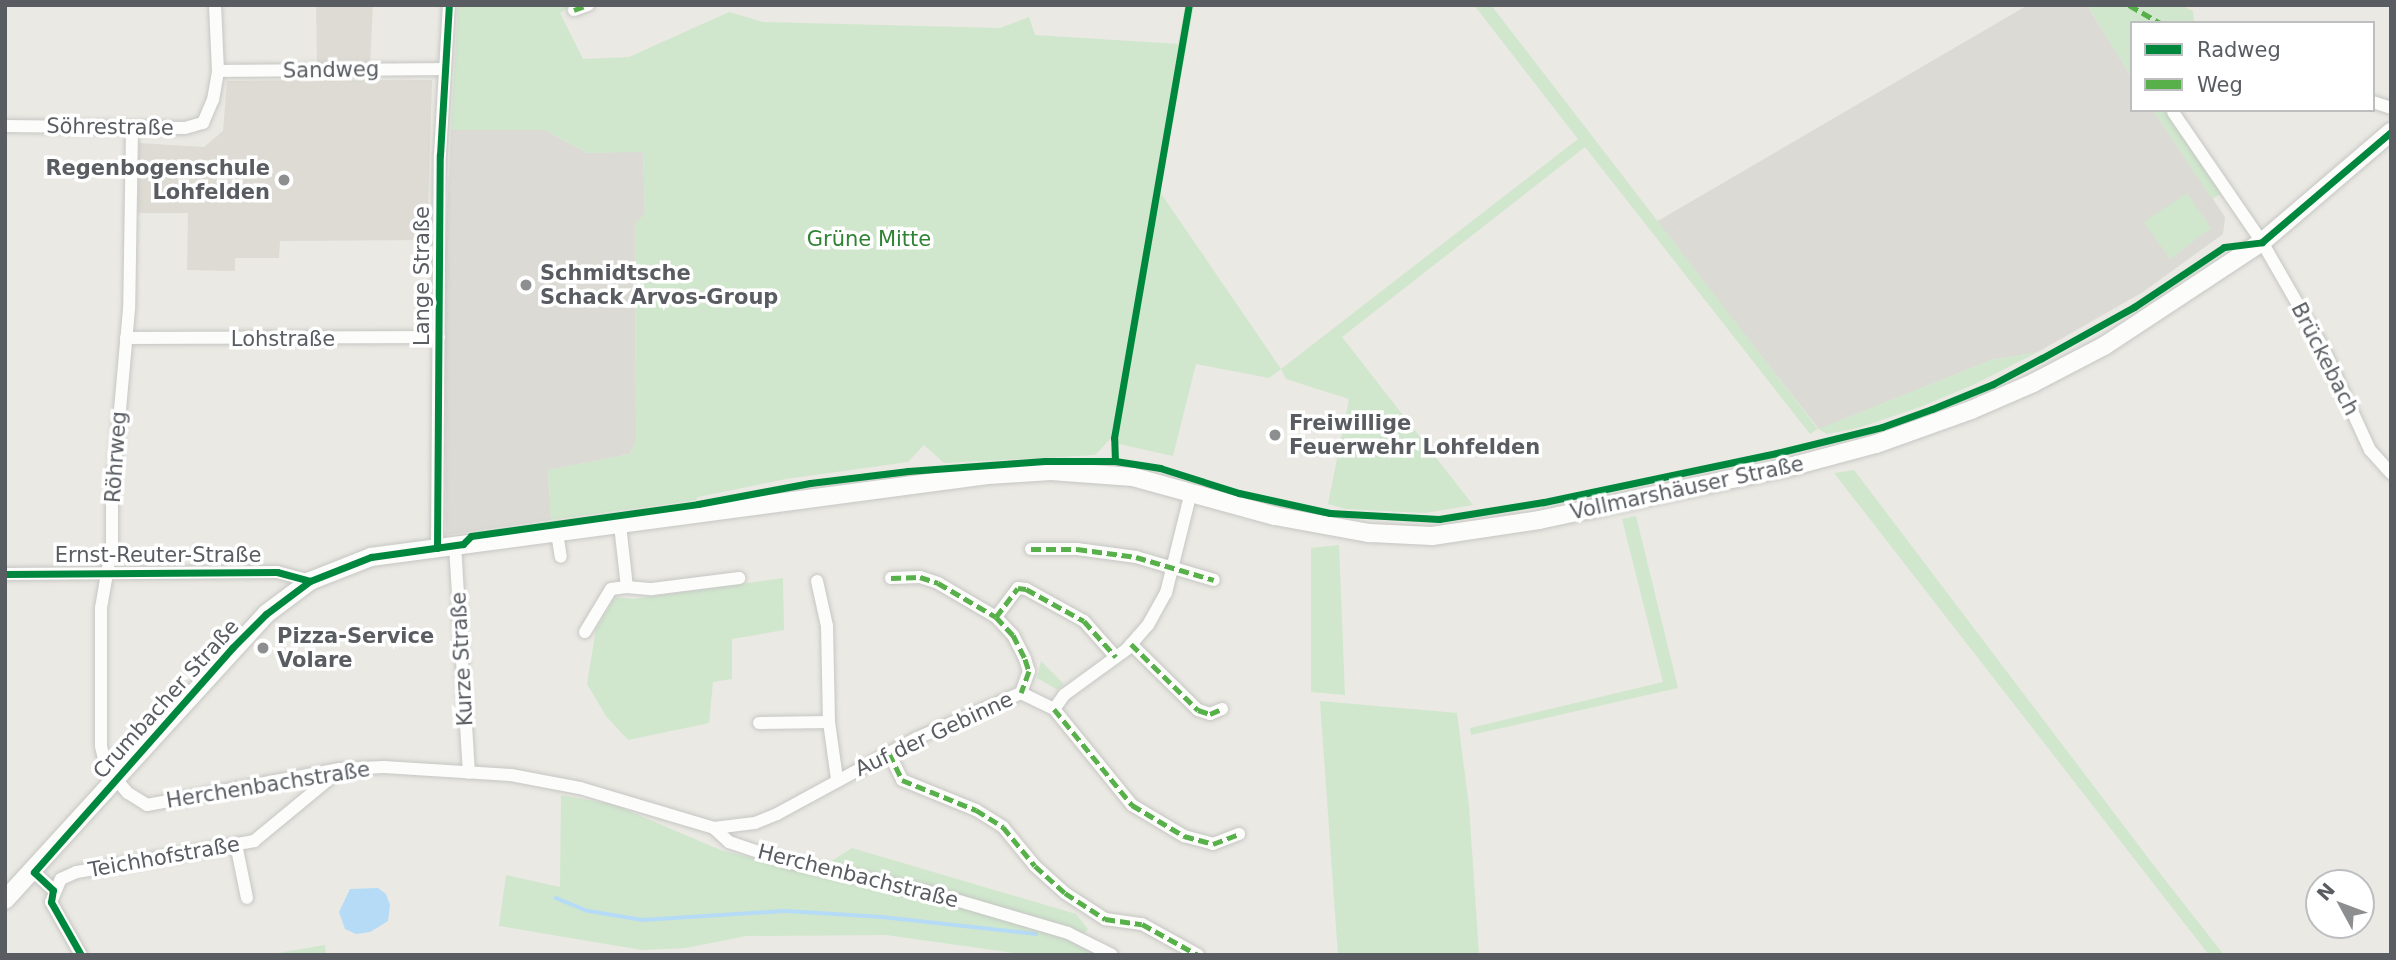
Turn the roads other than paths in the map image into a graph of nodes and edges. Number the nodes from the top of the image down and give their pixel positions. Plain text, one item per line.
1 (215, 5) edge
2 (449, 5) edge
3 (588, 5) edge
4 (574, 10) dead end
5 (444, 69) junction
6 (218, 71) junction
7 (2173, 112) edge
8 (5, 126) edge
9 (132, 128) junction
10 (2391, 132) edge
11 (2262, 242) junction
12 (439, 337) junction
13 (126, 338) junction
14 (2391, 473) edge
15 (1191, 492) junction
16 (620, 525) junction
17 (1313, 525) joint
18 (557, 533) junction
19 (455, 545) junction
20 (436, 548) junction
21 (1031, 548) dead end
22 (561, 557) dead end
23 (1174, 566) junction
24 (108, 572) junction
25 (5, 574) edge
26 (739, 578) dead end
27 (891, 578) dead end
28 (1214, 580) dead end
29 (310, 581) junction
30 (817, 581) dead end
31 (627, 587) junction
32 (996, 617) junction
33 (585, 632) dead end
34 (1131, 644) junction
35 (1116, 657) junction
36 (1021, 693) junction
37 (1054, 709) junction
38 (1222, 709) dead end
39 (759, 723) dead end
40 (829, 723) junction
41 (890, 753) junction
42 (340, 769) junction
43 (470, 773) junction
44 (837, 779) junction
45 (115, 782) junction
46 (714, 828) junction
47 (1240, 834) dead end
48 (236, 844) junction
49 (34, 872) junction
50 (53, 890) junction
51 (247, 898) dead end
52 (5, 900) edge
53 (81, 955) edge
54 (1112, 955) edge
55 (1198, 955) edge

1 - 6 street
2 - 5 street, Lange Straße
3 - 4 street
5 - 6 street, Sandweg
5 - 12 street, Lange Straße
6 - 9 street, Söhrestraße
7 - 11 street
8 - 9 street, Söhrestraße
9 - 13 street, Röhrweg
10 - 11 main road, Vollmarshäuser Straße
11 - 14 street, Brückebach
11 - 17 main road, Vollmarshäuser Straße
12 - 13 street, Lohstraße
12 - 20 street, Lange Straße
13 - 24 street, Röhrweg
15 - 16 main road, Crumbacher Straße
15 - 17 main road, Crumbacher Straße
15 - 23 street
16 - 18 main road, Crumbacher Straße
16 - 31 street
18 - 19 main road, Crumbacher Straße
18 - 22 street
19 - 20 main road, Crumbacher Straße
19 - 43 street, Kurze Straße
20 - 29 main road, Crumbacher Straße
21 - 23 street
23 - 28 street
23 - 34 street
24 - 25 street, Ernst-Reuter-Straße
24 - 29 street, Ernst-Reuter-Straße
24 - 45 street, Röhrweg
26 - 31 street
27 - 32 street
29 - 45 main road, Crumbacher Straße
30 - 40 street
31 - 33 street
32 - 35 street
32 - 36 street
34 - 35 street
34 - 38 street
35 - 37 street
36 - 37 street, Auf der Gebinne
36 - 41 street, Auf der Gebinne
37 - 47 street
39 - 40 street
40 - 44 street
41 - 44 street, Auf der Gebinne
41 - 55 street
42 - 43 street, Herchenbachstraße
42 - 45 street, Herchenbachstraße
42 - 48 street, Teichhofstraße
43 - 46 street, Herchenbachstraße
44 - 46 street, Auf der Gebinne
45 - 49 main road, Crumbacher Straße
46 - 54 street, Herchenbachstraße
48 - 50 street, Teichhofstraße
48 - 51 street
49 - 50 street
49 - 52 main road, Crumbacher Straße
50 - 53 street

